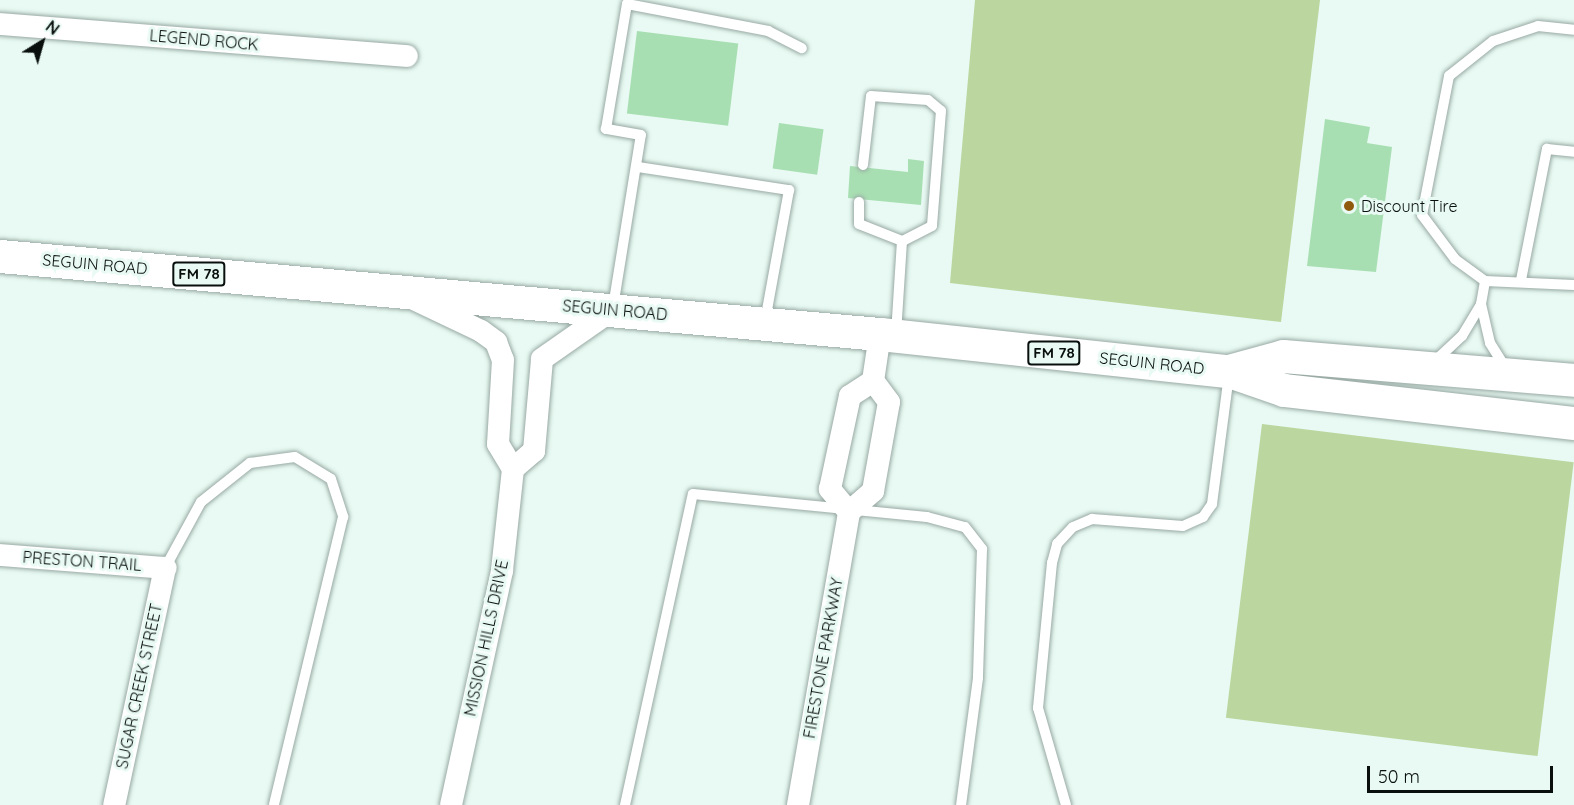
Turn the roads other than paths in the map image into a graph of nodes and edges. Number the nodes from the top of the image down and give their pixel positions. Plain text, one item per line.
1 (0, 24) edge
2 (1574, 30) edge
3 (802, 48) dead end
4 (407, 56) dead end
5 (1574, 152) edge
6 (863, 165) dead end
7 (638, 167) junction
8 (859, 202) dead end
9 (902, 241) junction
10 (0, 256) edge
11 (1521, 280) junction
12 (1485, 281) junction
13 (1574, 285) edge
14 (399, 291) junction
15 (1481, 304) junction
16 (612, 310) junction
17 (765, 324) junction
18 (888, 335) junction
19 (1428, 368) junction
20 (1229, 371) junction
21 (1509, 374) junction
22 (1574, 380) edge
23 (873, 381) junction
24 (1574, 423) edge
25 (513, 469) junction
26 (849, 512) junction
27 (0, 555) edge
28 (165, 568) junction
29 (114, 805) edge
30 (274, 805) edge
31 (451, 805) edge
32 (625, 805) edge
33 (798, 805) edge
34 (961, 805) edge
35 (1066, 805) edge

1 - 4 street, LEGEND ROCK
2 - 12 lane
3 - 7 lane
5 - 11 lane
6 - 9 lane
7 - 16 lane
7 - 17 lane
8 - 9 lane
9 - 18 lane
10 - 14 main road, SEGUIN ROAD / FM 78
11 - 12 lane
11 - 13 lane
12 - 15 lane
14 - 16 main road, SEGUIN ROAD / FM 78
14 - 25 street
15 - 19 lane
15 - 21 lane
16 - 17 main road, SEGUIN ROAD / FM 78
16 - 25 street
17 - 18 main road, SEGUIN ROAD / FM 78
18 - 20 main road, SEGUIN ROAD / FM 78
18 - 23 street
19 - 20 main road, SEGUIN ROAD / FM 78
19 - 21 main road, SEGUIN ROAD / FM 78
20 - 24 main road, SEGUIN ROAD / FM 78
20 - 35 lane
21 - 22 main road, SEGUIN ROAD / FM 78
23 - 26 street
23 - 26 street
25 - 31 street, MISSION HILLS DRIVE
26 - 32 lane
26 - 33 street, FIRESTONE PARKWAY
26 - 34 lane
27 - 28 street, PRESTON TRAIL
28 - 29 street, SUGAR CREEK STREET
28 - 30 lane

